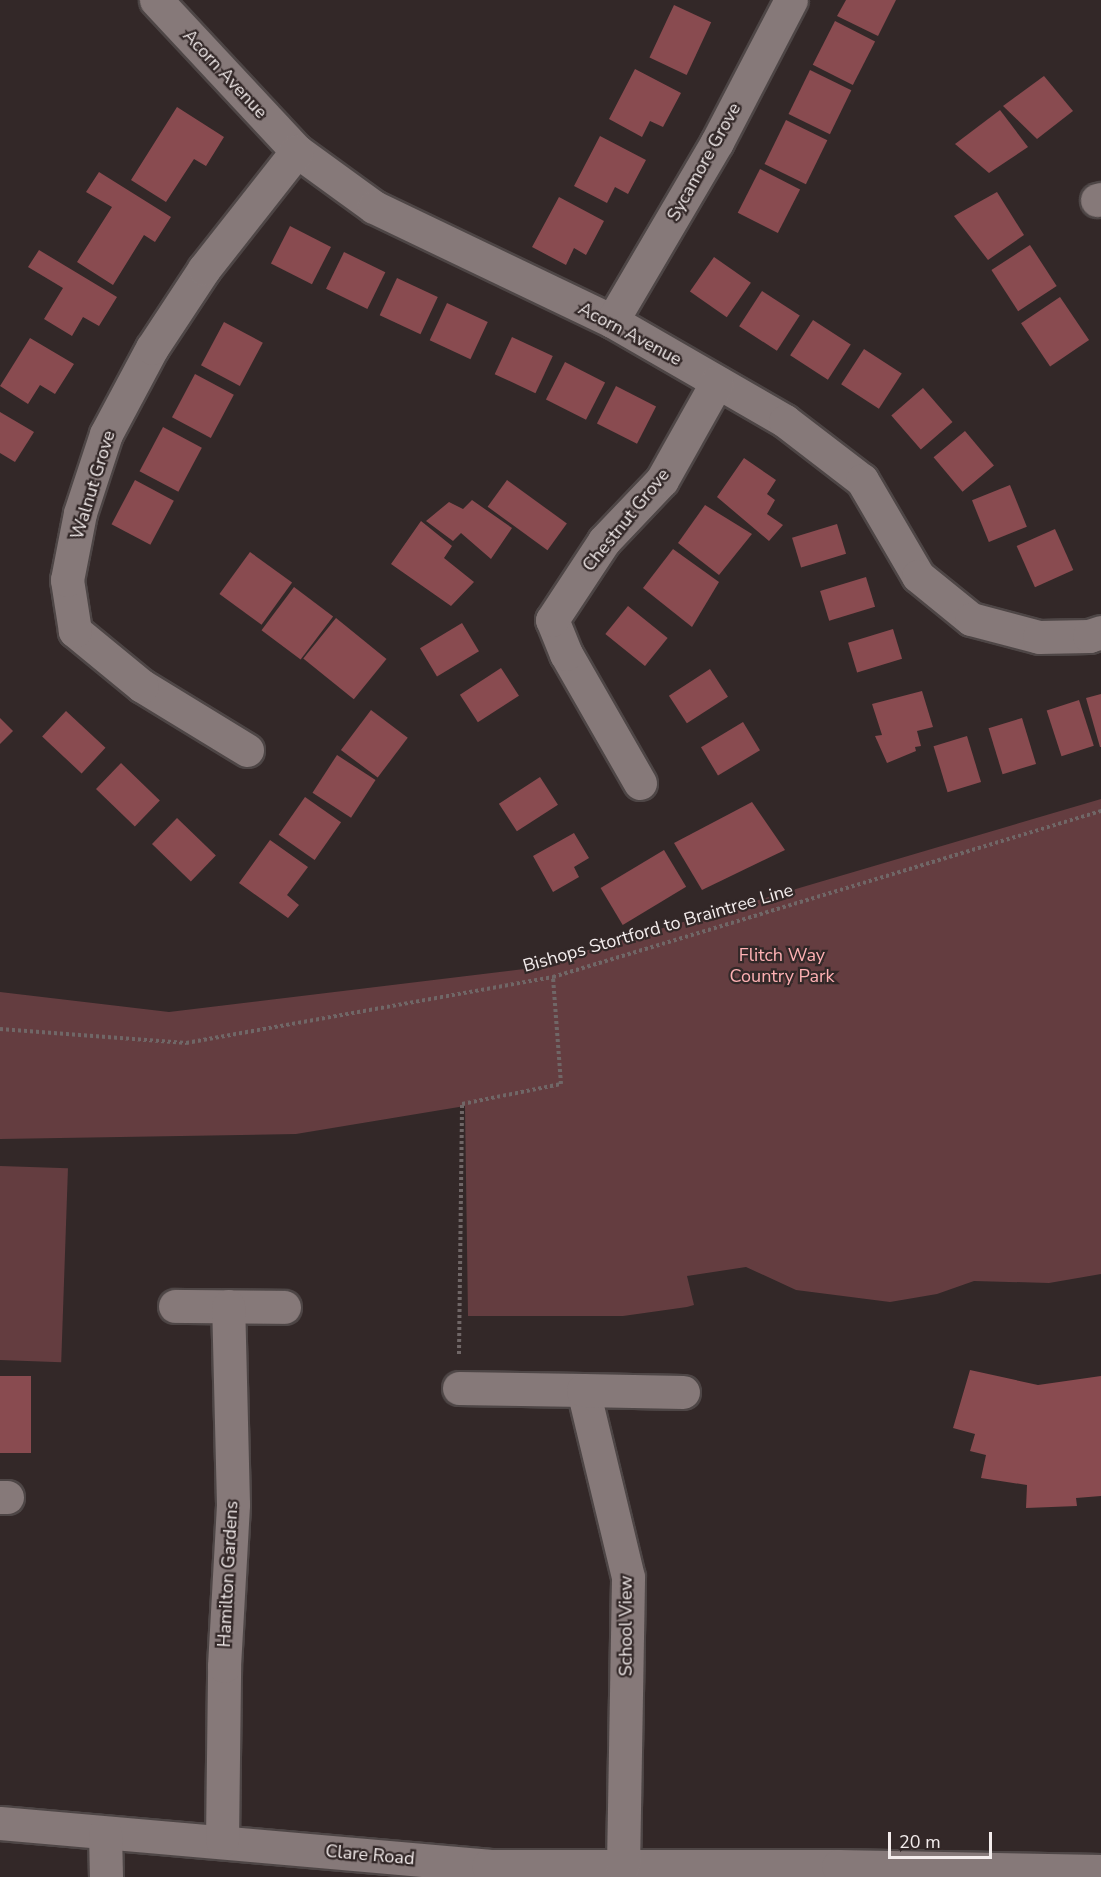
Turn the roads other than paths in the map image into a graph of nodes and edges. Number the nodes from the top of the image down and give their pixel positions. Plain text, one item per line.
1 (156, 0) edge
2 (790, 0) edge
3 (297, 151) junction
4 (612, 321) junction
5 (717, 382) junction
6 (1101, 632) edge
7 (247, 750) dead end
8 (640, 783) dead end
9 (175, 1306) dead end
10 (228, 1306) junction
11 (284, 1307) dead end
12 (459, 1388) road end
13 (583, 1390) junction
14 (683, 1392) dead end
15 (0, 1823) edge
16 (105, 1833) junction
17 (222, 1841) junction
18 (623, 1866) junction
19 (488, 1871) edge
20 (838, 1871) edge
21 (1101, 1871) edge
22 (106, 1877) edge

1 - 3 street, Acorn Avenue
2 - 4 street, Sycamore Grove
3 - 4 street, Acorn Avenue
3 - 7 street, Walnut Grove
4 - 5 street, Acorn Avenue
5 - 6 street, Acorn Avenue
5 - 8 street, Chestnut Grove
9 - 10 street
10 - 11 street
10 - 17 street, Hamilton Gardens
12 - 13 street
13 - 14 street
13 - 18 street, School View
15 - 16 street, Clare Road
16 - 17 street, Clare Road
16 - 22 street
17 - 19 street, Clare Road
18 - 19 street, Clare Road
18 - 20 street, Clare Road
20 - 21 street, Clare Road

